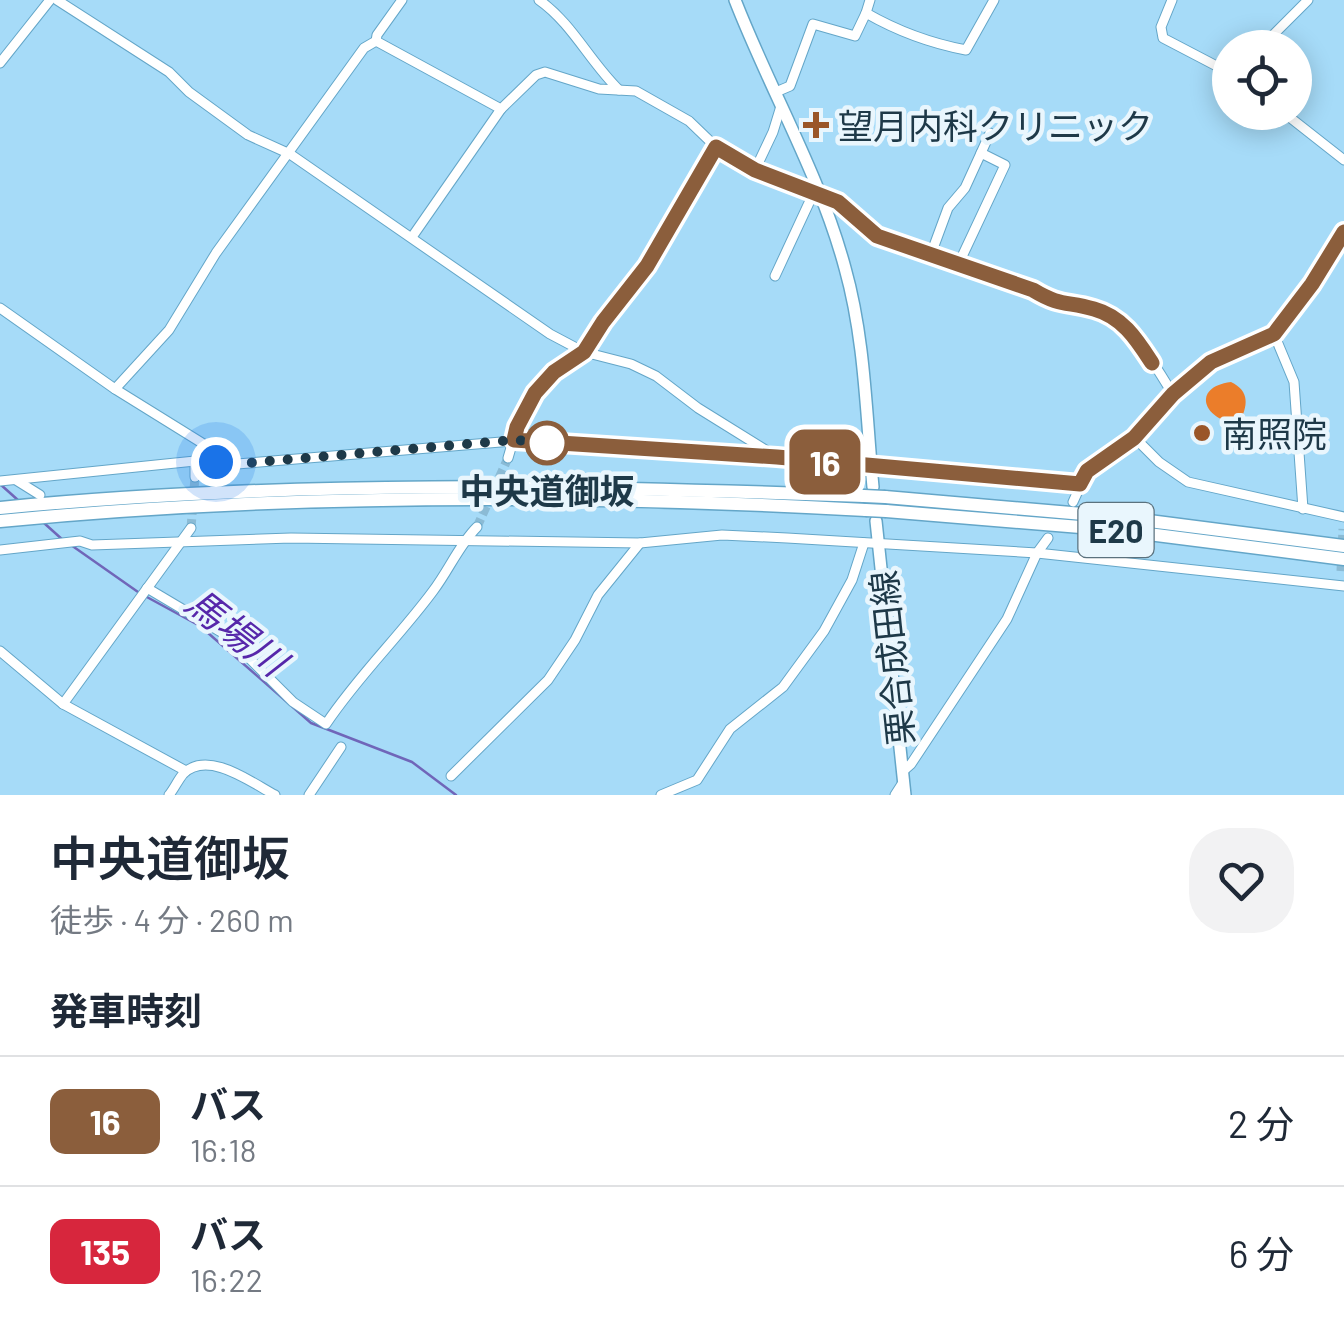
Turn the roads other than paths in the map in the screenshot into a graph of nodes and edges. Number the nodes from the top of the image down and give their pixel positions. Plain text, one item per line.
1 (53, 0) edge
2 (402, 0) edge
3 (539, 0) edge
4 (735, 0) edge
5 (870, 0) edge
6 (994, 0) edge
7 (1172, 0) edge
8 (1308, 0) edge
9 (866, 13) junction
10 (1278, 30) edge
11 (376, 41) junction
12 (1, 59) edge
13 (1212, 63) edge
14 (619, 90) junction
15 (776, 92) junction
16 (781, 106) junction
17 (501, 109) junction
18 (1306, 130) edge
19 (990, 132) dead end
20 (716, 147) junction
21 (290, 154) junction
22 (981, 154) junction
23 (1344, 160) edge
24 (755, 170) junction
25 (817, 194) junction
26 (1344, 232) edge
27 (412, 237) junction
28 (931, 254) junction
29 (958, 263) junction
30 (775, 276) dead end
31 (0, 308) edge
32 (1274, 334) junction
33 (584, 352) junction
34 (116, 388) junction
35 (1173, 394) junction
36 (1134, 438) junction
37 (514, 440) junction
38 (777, 457) junction
39 (508, 458) tunnel mouth
40 (195, 460) junction
41 (236, 464) junction
42 (871, 467) junction
43 (195, 477) tunnel mouth
44 (6, 480) edge
45 (1080, 484) junction
46 (40, 500) junction
47 (1073, 502) dead end
48 (870, 504) junction
49 (886, 504) junction
50 (6, 507) edge
51 (1303, 509) junction
52 (1343, 517) edge
53 (0, 521) edge
54 (477, 527) tunnel mouth
55 (191, 528) tunnel mouth
56 (69, 529) dead end
57 (1343, 529) edge
58 (466, 538) junction
59 (1048, 538) dead end
60 (183, 542) junction
61 (864, 542) junction
62 (72, 543) junction
63 (640, 543) junction
64 (879, 545) junction
65 (1344, 546) edge
66 (0, 550) edge
67 (1037, 552) junction
68 (1343, 565) edge
69 (1343, 588) edge
70 (144, 592) junction
71 (0, 651) edge
72 (64, 704) junction
73 (341, 748) dead end
74 (186, 771) junction
75 (452, 776) dead end
76 (903, 776) junction
77 (169, 795) edge
78 (275, 795) edge
79 (310, 795) edge
80 (661, 795) edge
81 (895, 795) edge
82 (905, 795) edge

1 - 12 street
1 - 21 street
2 - 11 street
3 - 14 street
4 - 15 main road, 栗合成田線
5 - 9 street
6 - 9 street
7 - 13 street
8 - 10 street
9 - 15 street
11 - 17 street
11 - 21 street
14 - 17 street
14 - 20 street
15 - 16 main road, 栗合成田線
16 - 24 street
16 - 25 main road, 栗合成田線
17 - 27 street
18 - 23 street
19 - 22 street
20 - 24 street
20 - 33 street
21 - 27 street
21 - 34 street
22 - 28 street
22 - 29 street
24 - 25 street
25 - 28 street
25 - 30 street
25 - 42 main road, 栗合成田線
26 - 32 street
27 - 33 street
28 - 29 street
29 - 35 street
31 - 34 street
32 - 35 street
32 - 51 street
33 - 37 street
33 - 38 street
34 - 41 street
35 - 36 street
36 - 45 street
36 - 51 street
37 - 38 street
37 - 39 street
37 - 41 street
38 - 42 street
40 - 41 street
40 - 43 street
40 - 44 street
42 - 45 street
42 - 48 main road, 栗合成田線
44 - 46 street
45 - 47 street
46 - 48 highway, E20
46 - 50 highway, E20
48 - 49 highway, E20, bridge
48 - 53 highway, E20
48 - 64 main road, 栗合成田線
49 - 65 highway, E20
49 - 68 highway, E20
51 - 52 street
52 - 57 street
54 - 58 street
55 - 60 street
56 - 62 street
58 - 60 street
58 - 63 street
58 - 70 street
59 - 67 street
60 - 62 street
60 - 70 street
61 - 63 street
61 - 64 street
61 - 80 street
62 - 66 street
63 - 75 street
64 - 67 street
64 - 76 main road, 栗合成田線
67 - 69 street
67 - 76 street
68 - 69 street
70 - 72 street
71 - 72 street
72 - 74 street
73 - 79 street
74 - 77 street
74 - 78 street
76 - 81 street
76 - 82 main road, 栗合成田線

